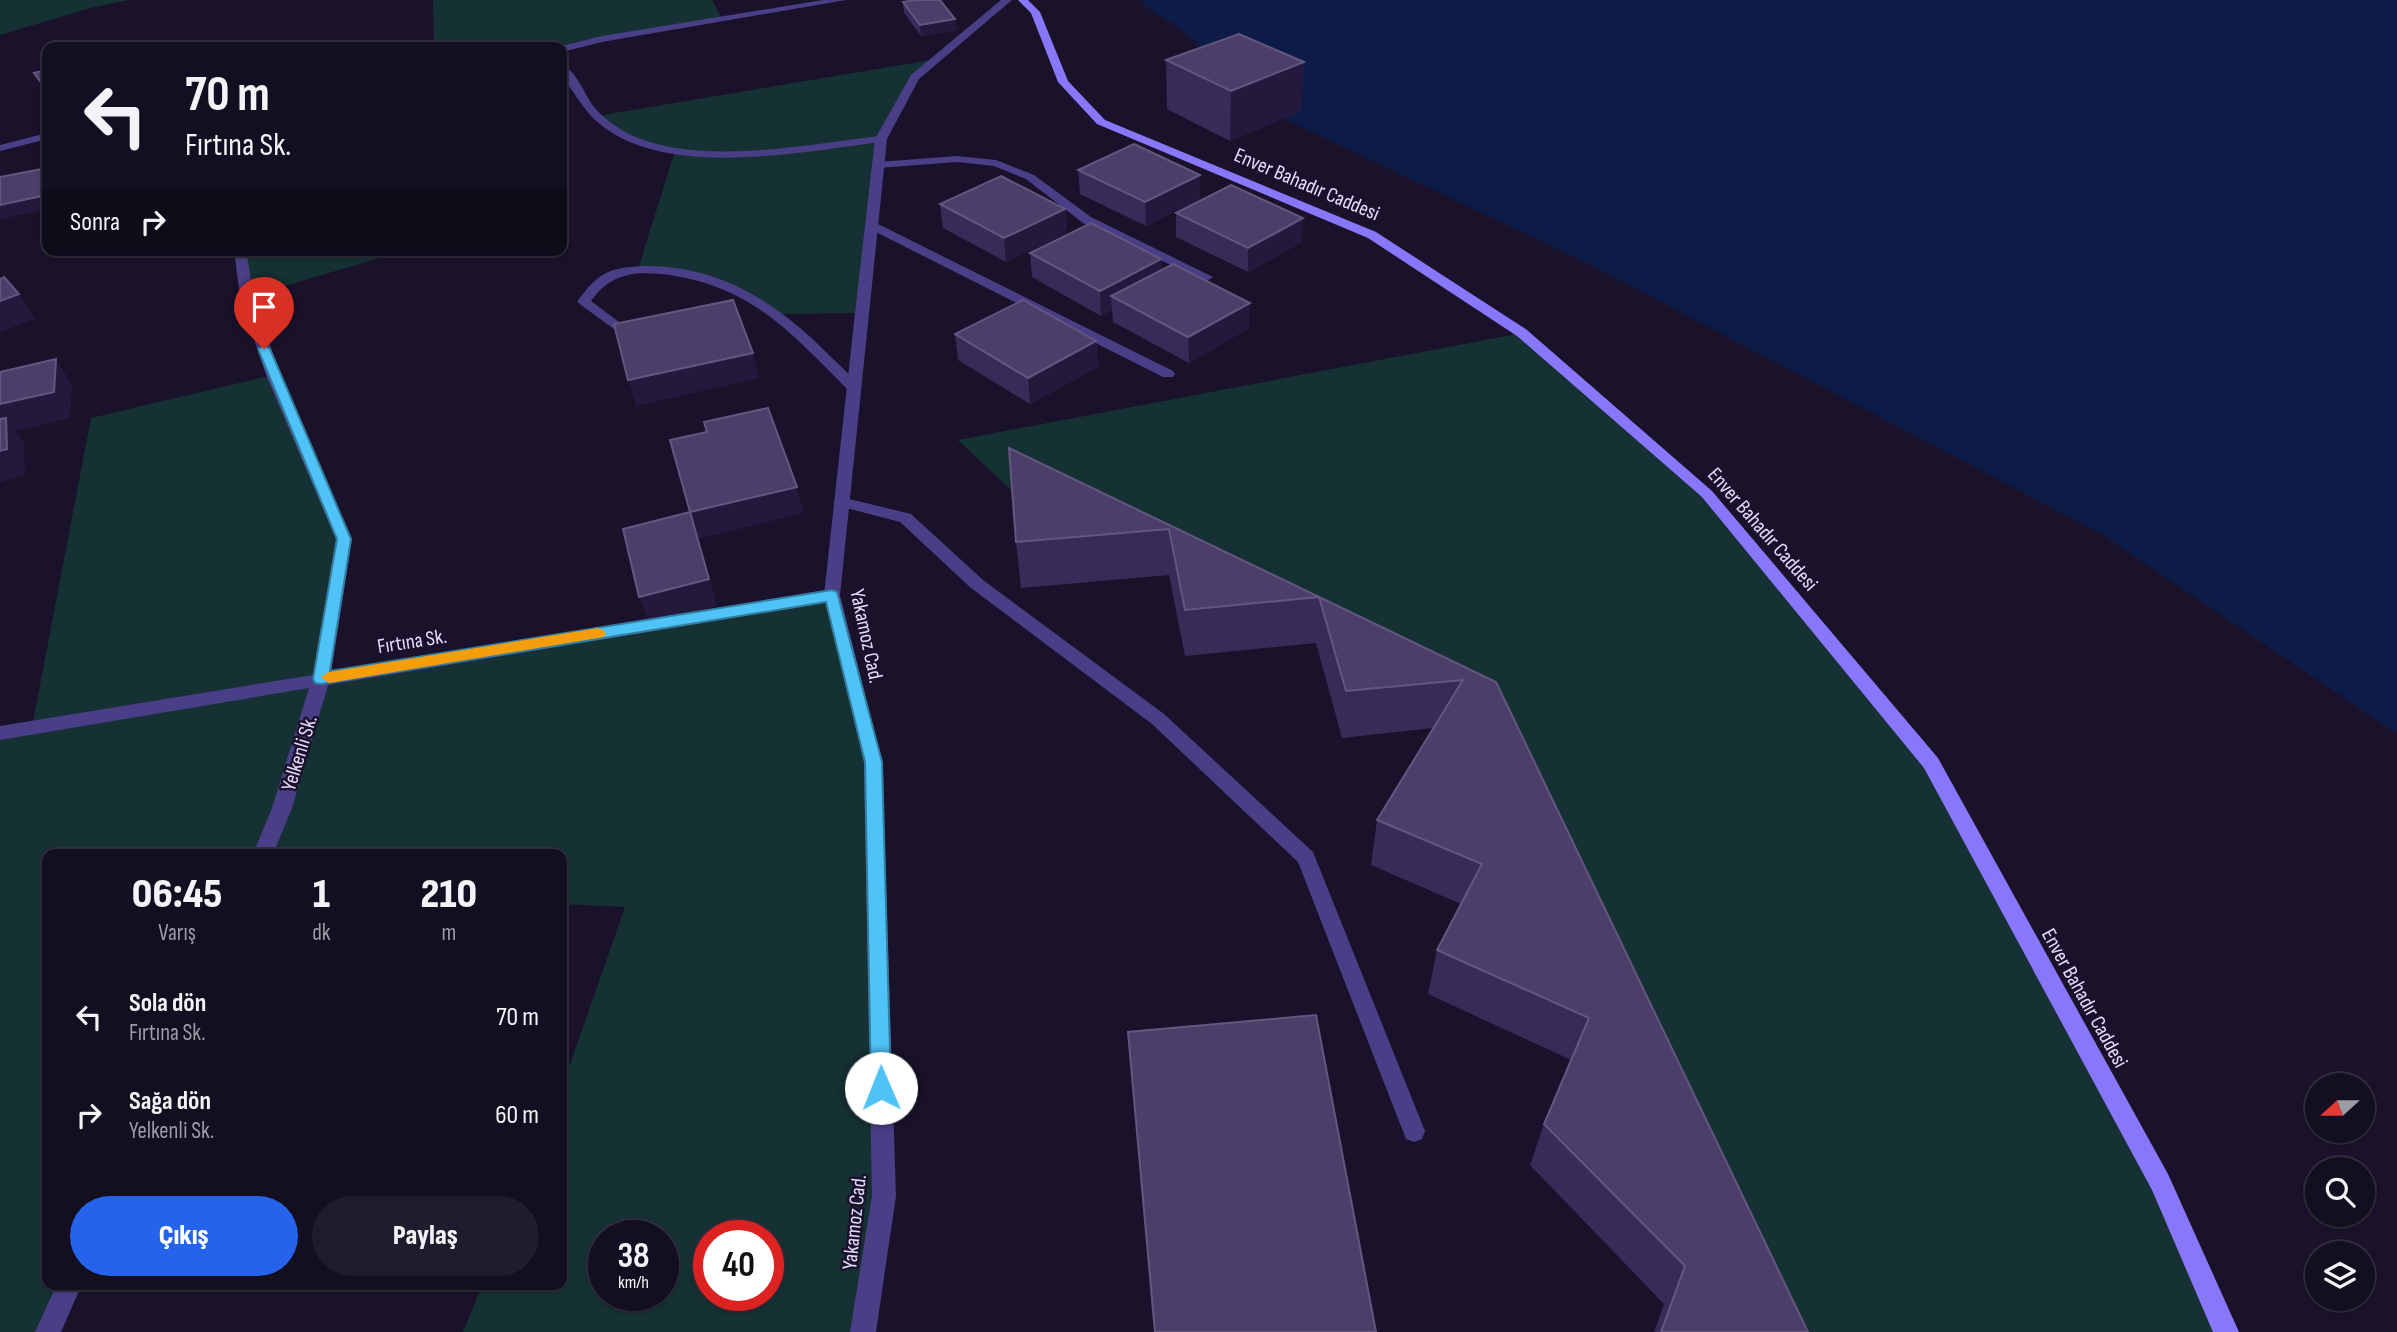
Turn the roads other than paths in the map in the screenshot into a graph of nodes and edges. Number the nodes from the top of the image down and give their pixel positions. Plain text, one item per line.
1 (841, 0) edge
2 (1007, 0) edge
3 (1023, 0) edge
4 (567, 48) edge
5 (567, 75) edge
6 (42, 137) edge
7 (881, 139) junction
8 (0, 148) edge
9 (878, 165) junction
10 (872, 225) junction
11 (241, 256) edge
12 (1207, 277) dead end
13 (614, 325) edge
14 (1168, 374) dead end
15 (854, 388) junction
16 (841, 502) junction
17 (832, 596) junction
18 (321, 679) junction
19 (0, 733) edge
20 (265, 849) edge
21 (1414, 1131) dead end
22 (67, 1290) edge
23 (48, 1332) edge
24 (863, 1332) edge
25 (2226, 1332) edge

1 - 4 street
2 - 7 street, Yakamoz Cad.
3 - 25 main road, Enver Bahadır Caddesi
5 - 7 street
6 - 8 street
7 - 9 street, Yakamoz Cad.
9 - 10 street, Yakamoz Cad.
9 - 12 street
10 - 14 street
10 - 15 street, Yakamoz Cad.
11 - 18 street, Yelkenli Sk.
13 - 15 street
15 - 16 street, Yakamoz Cad.
16 - 17 street, Yakamoz Cad.
16 - 21 street
17 - 18 street, Fırtına Sk.
17 - 24 street, Yakamoz Cad.
18 - 19 street, Fırtına Sk.
18 - 20 street, Yelkenli Sk.
22 - 23 street

